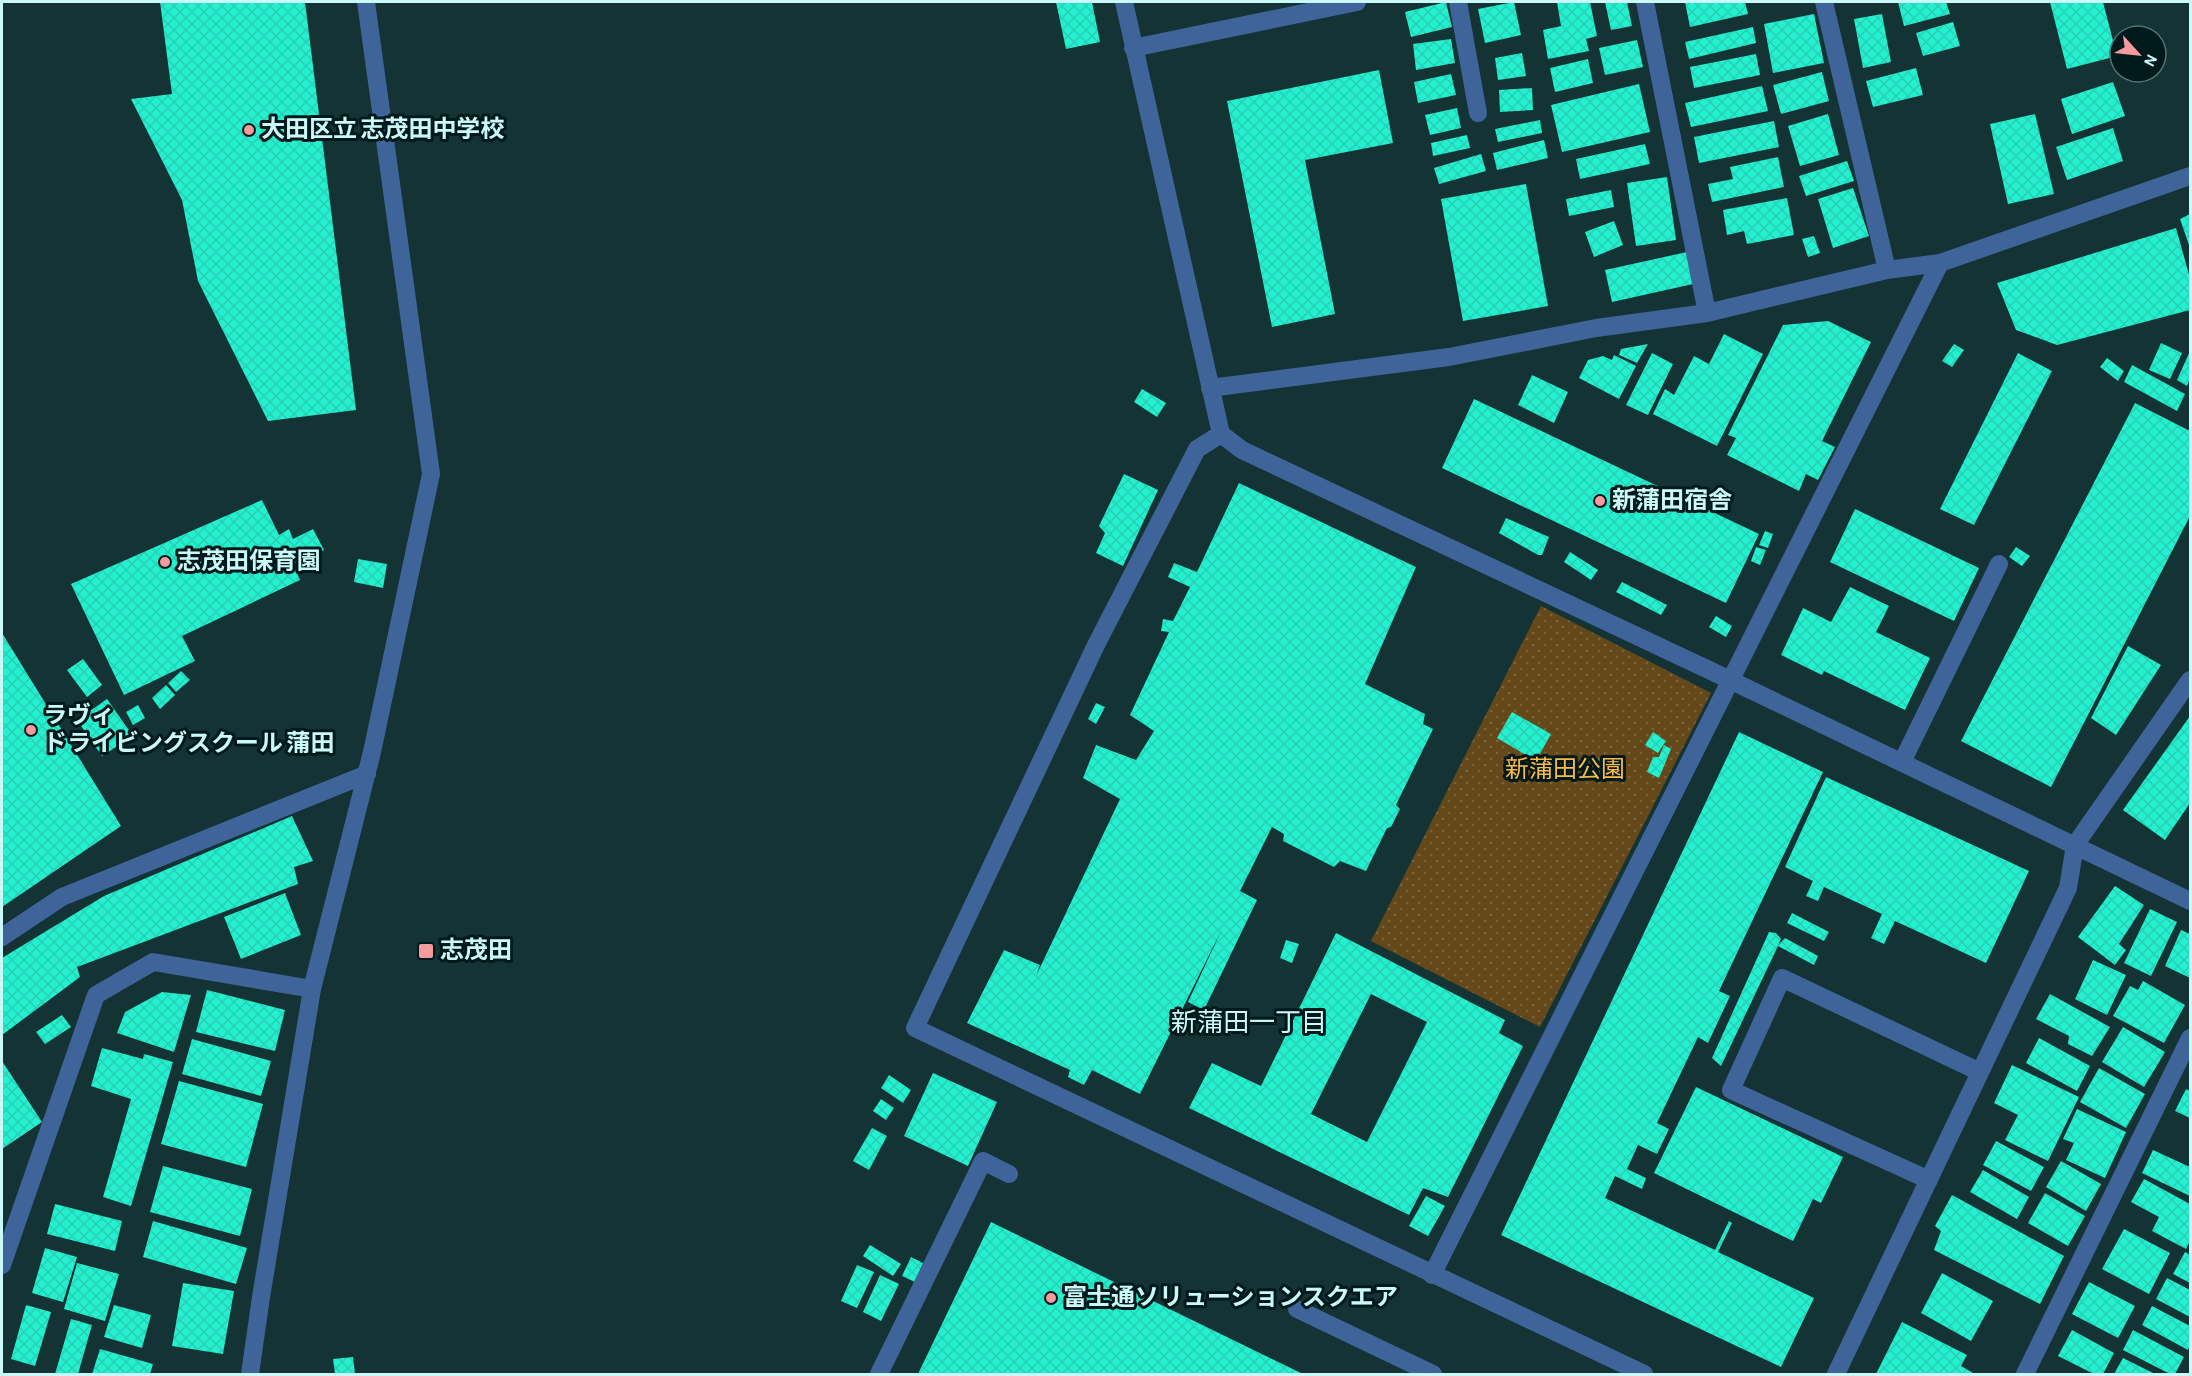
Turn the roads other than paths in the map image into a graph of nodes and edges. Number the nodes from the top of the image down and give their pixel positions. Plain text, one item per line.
1 (366, 2) edge
2 (1124, 2) edge
3 (1357, 2) edge
4 (1458, 2) edge
5 (1645, 2) edge
6 (1824, 2) edge
7 (1133, 48) junction
8 (1478, 113) dead end
9 (2190, 176) edge
10 (1940, 263) junction
11 (1887, 270) junction
12 (1707, 313) junction
13 (1210, 388) junction
14 (1221, 434) junction
15 (1999, 564) dead end
16 (1729, 679) junction
17 (2190, 680) edge
18 (1902, 762) junction
19 (366, 774) junction
20 (2075, 845) junction
21 (2190, 901) edge
22 (2, 937) edge
23 (312, 989) junction
24 (2190, 1038) edge
25 (1980, 1072) junction
26 (1009, 1174) dead end
27 (1929, 1180) junction
28 (2, 1265) edge
29 (1432, 1275) junction
30 (1297, 1309) dead end
31 (250, 1374) edge
32 (879, 1374) edge
33 (1433, 1374) edge
34 (1644, 1374) edge
35 (1836, 1374) edge
36 (2025, 1374) edge

1 - 19 street
2 - 7 street
3 - 7 street
4 - 8 street
5 - 12 street
6 - 11 street
7 - 13 street
9 - 10 street
10 - 11 street
10 - 16 street
11 - 12 street
12 - 13 street
13 - 14 street
14 - 16 street
14 - 29 street
15 - 18 street
16 - 18 street
16 - 29 street
17 - 20 street
18 - 20 street
19 - 22 street
19 - 23 street
20 - 21 street
20 - 25 street
23 - 28 street
23 - 31 street
24 - 36 street
25 - 27 street
25 - 27 street
26 - 32 street
27 - 35 street
29 - 34 street
30 - 33 street

